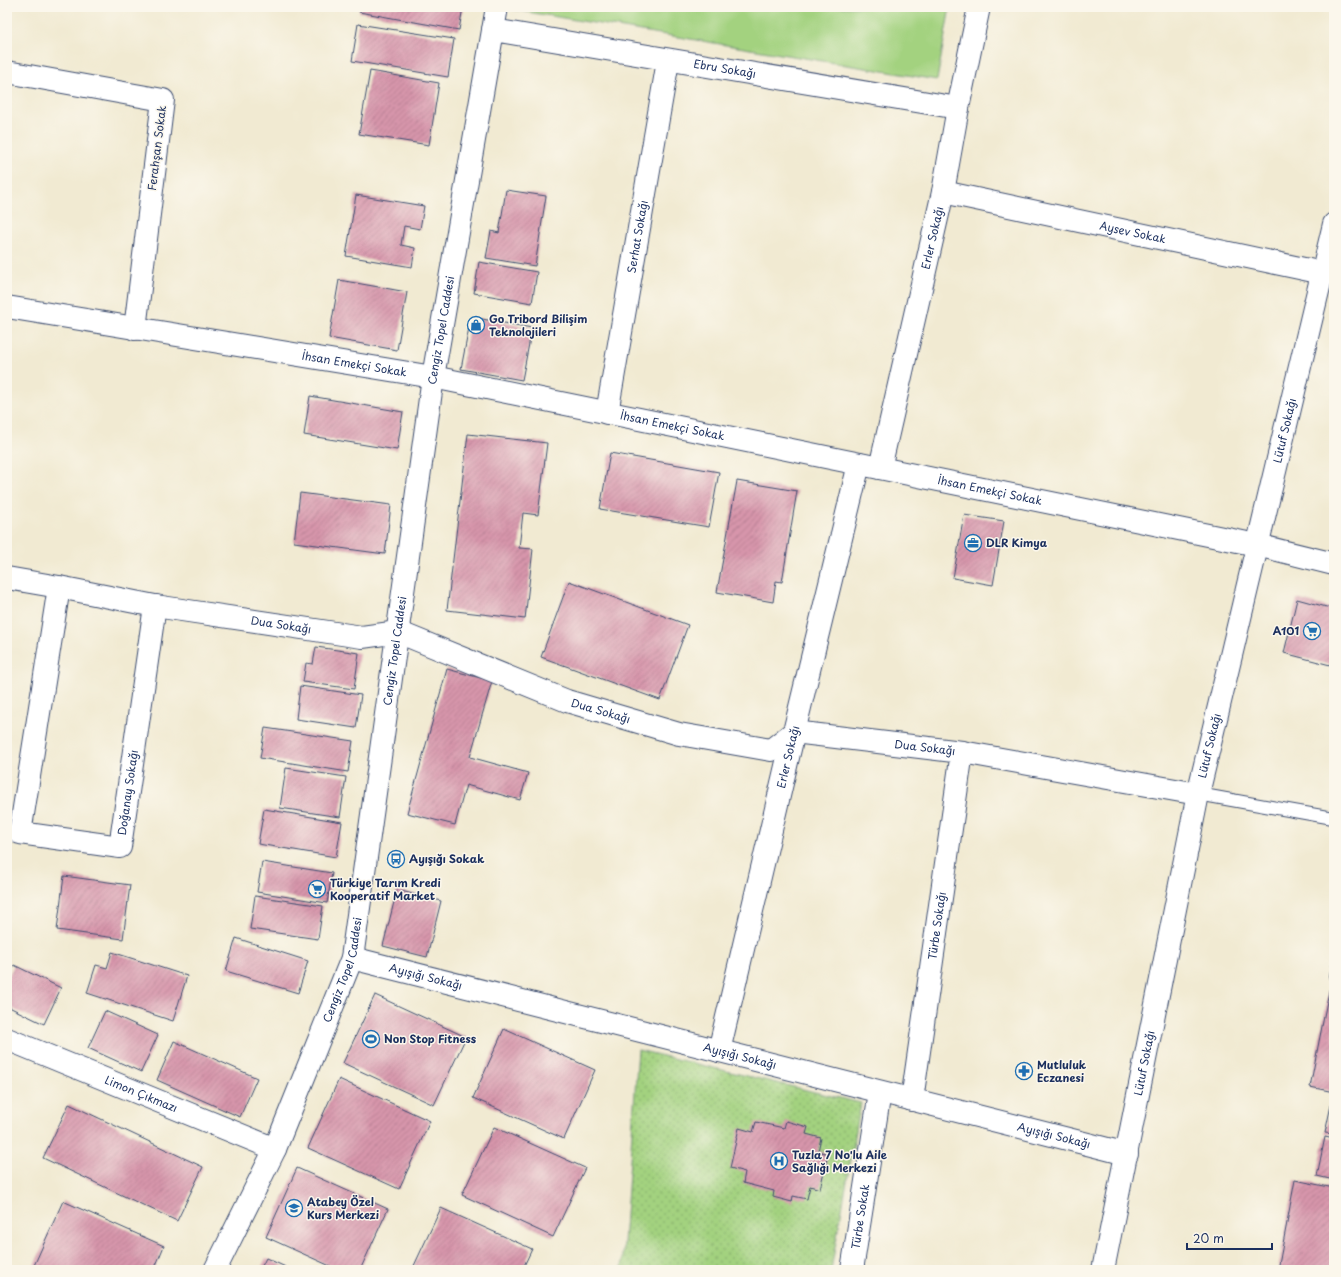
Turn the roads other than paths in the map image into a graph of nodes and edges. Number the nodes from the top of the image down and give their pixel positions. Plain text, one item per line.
1 (497, 7) edge
2 (979, 7) edge
3 (493, 30) junction
4 (668, 61) junction
5 (7, 72) edge
6 (958, 108) junction
7 (943, 192) junction
8 (1334, 224) edge
9 (1323, 273) junction
10 (7, 307) edge
11 (135, 329) junction
12 (433, 377) junction
13 (607, 413) junction
14 (858, 464) junction
15 (880, 468) junction
16 (1258, 545) junction
17 (1334, 564) edge
18 (7, 578) edge
19 (59, 587) junction
20 (155, 606) junction
21 (398, 632) junction
22 (794, 732) junction
23 (962, 752) junction
24 (1198, 794) junction
25 (1333, 818) dead end
26 (352, 958) junction
27 (7, 1039) edge
28 (719, 1051) junction
29 (880, 1092) junction
30 (912, 1100) junction
31 (275, 1149) junction
32 (1127, 1154) junction
33 (215, 1270) edge
34 (852, 1270) edge
35 (1103, 1270) edge

1 - 3 street, Cengiz Topel Caddesi
2 - 6 street, Erler Sokağı
3 - 4 street, Ebru Sokağı
3 - 12 street, Cengiz Topel Caddesi
4 - 6 street, Ebru Sokağı
4 - 13 street, Serhat Sokağı
5 - 11 street, Ferahşan Sokak
6 - 7 street, Erler Sokağı
7 - 9 street, Aysev Sokak
7 - 15 street, Erler Sokağı
8 - 9 street, Lütuf Sokağı
9 - 16 street, Lütuf Sokağı
10 - 11 street, İhsan Emekçi Sokak
11 - 12 street, İhsan Emekçi Sokak
12 - 13 street, İhsan Emekçi Sokak
12 - 21 street, Cengiz Topel Caddesi
13 - 14 street, İhsan Emekçi Sokak
14 - 15 street, İhsan Emekçi Sokak
14 - 22 street, Erler Sokağı
15 - 16 street, İhsan Emekçi Sokak
16 - 17 street, İhsan Emekçi Sokak
16 - 24 street, Lütuf Sokağı
18 - 19 street, Dua Sokağı
19 - 20 street, Dua Sokağı
19 - 20 street, Doğanay Sokağı
20 - 21 street, Dua Sokağı
21 - 22 street, Dua Sokağı
21 - 26 street, Cengiz Topel Caddesi
22 - 23 street, Dua Sokağı
22 - 28 street, Erler Sokağı
23 - 24 street, Dua Sokağı
23 - 30 street, Türbe Sokağı
24 - 25 lane
24 - 32 street, Lütuf Sokağı
26 - 28 street, Ayışığı Sokağı
26 - 31 street, Cengiz Topel Caddesi
27 - 31 street, Limon Çıkmazı
28 - 29 street, Ayışığı Sokağı
29 - 30 street, Ayışığı Sokağı
29 - 34 street, Türbe Sokak
30 - 32 street, Ayışığı Sokağı
31 - 33 street, Cengiz Topel Caddesi
32 - 35 street, Lütuf Sokağı

